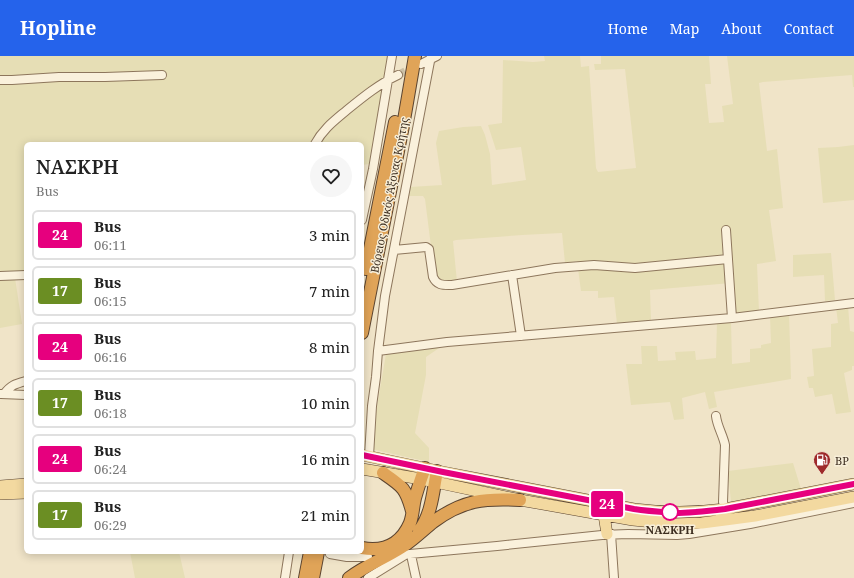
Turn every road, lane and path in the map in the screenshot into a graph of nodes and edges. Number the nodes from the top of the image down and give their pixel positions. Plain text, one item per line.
1 (392, 56) edge
2 (407, 56) edge
3 (433, 57) edge
4 (418, 60) edge
5 (398, 75) tunnel mouth
6 (162, 76) dead end
7 (388, 79) junction
8 (0, 80) edge
9 (316, 142) edge
10 (364, 211) edge
11 (726, 230) dead end
12 (394, 250) junction
13 (728, 260) junction
14 (24, 274) edge
15 (512, 275) junction
16 (0, 276) edge
17 (364, 280) edge
18 (854, 303) edge
19 (732, 318) junction
20 (364, 323) edge
21 (521, 336) junction
22 (378, 351) junction
23 (24, 382) edge
24 (2, 394) edge
25 (24, 396) edge
26 (24, 401) edge
27 (716, 416) dead end
28 (365, 455) edge
29 (364, 469) edge
30 (383, 473) junction
31 (423, 473) junction
32 (436, 476) junction
33 (24, 484) edge
34 (854, 484) edge
35 (0, 486) edge
36 (24, 493) edge
37 (0, 494) edge
38 (854, 497) edge
39 (520, 500) junction
40 (854, 503) edge
41 (725, 509) junction
42 (412, 512) junction
43 (604, 515) junction
44 (609, 534) junction
45 (414, 538) junction
46 (365, 553) edge
47 (289, 554) edge
48 (310, 554) edge
49 (324, 554) edge
50 (330, 554) edge
51 (360, 554) edge
52 (405, 555) junction
53 (285, 578) edge
54 (305, 578) edge
55 (313, 578) edge
56 (349, 578) edge
57 (368, 578) edge
58 (416, 578) edge
59 (614, 578) edge

1 - 7 street
2 - 17 highway, Βόρειος Οδικός Άξονας Κρήτης
3 - 4 street
3 - 12 street
4 - 20 highway, Βόρειος Οδικός Άξονας Κρήτης
5 - 7 street
6 - 8 street
7 - 9 street
7 - 10 street
11 - 13 street
12 - 15 street
12 - 22 street
13 - 15 street
13 - 19 street
14 - 16 street
15 - 21 street
18 - 19 street
19 - 21 street
21 - 22 street
22 - 28 street
23 - 24 street
24 - 25 street
24 - 26 street
27 - 41 street
28 - 31 main road
29 - 30 main road
30 - 31 main road
30 - 42 highway
31 - 32 main road
31 - 42 highway
32 - 39 main road
32 - 41 main road
32 - 45 highway
33 - 35 main road
34 - 41 main road
36 - 37 main road
38 - 43 main road
39 - 43 main road
39 - 45 highway
40 - 44 street
42 - 46 highway
43 - 44 main road
44 - 52 street
44 - 59 street
45 - 56 highway
47 - 53 street
48 - 54 highway
49 - 55 highway
50 - 51 street
52 - 57 street
52 - 58 street

